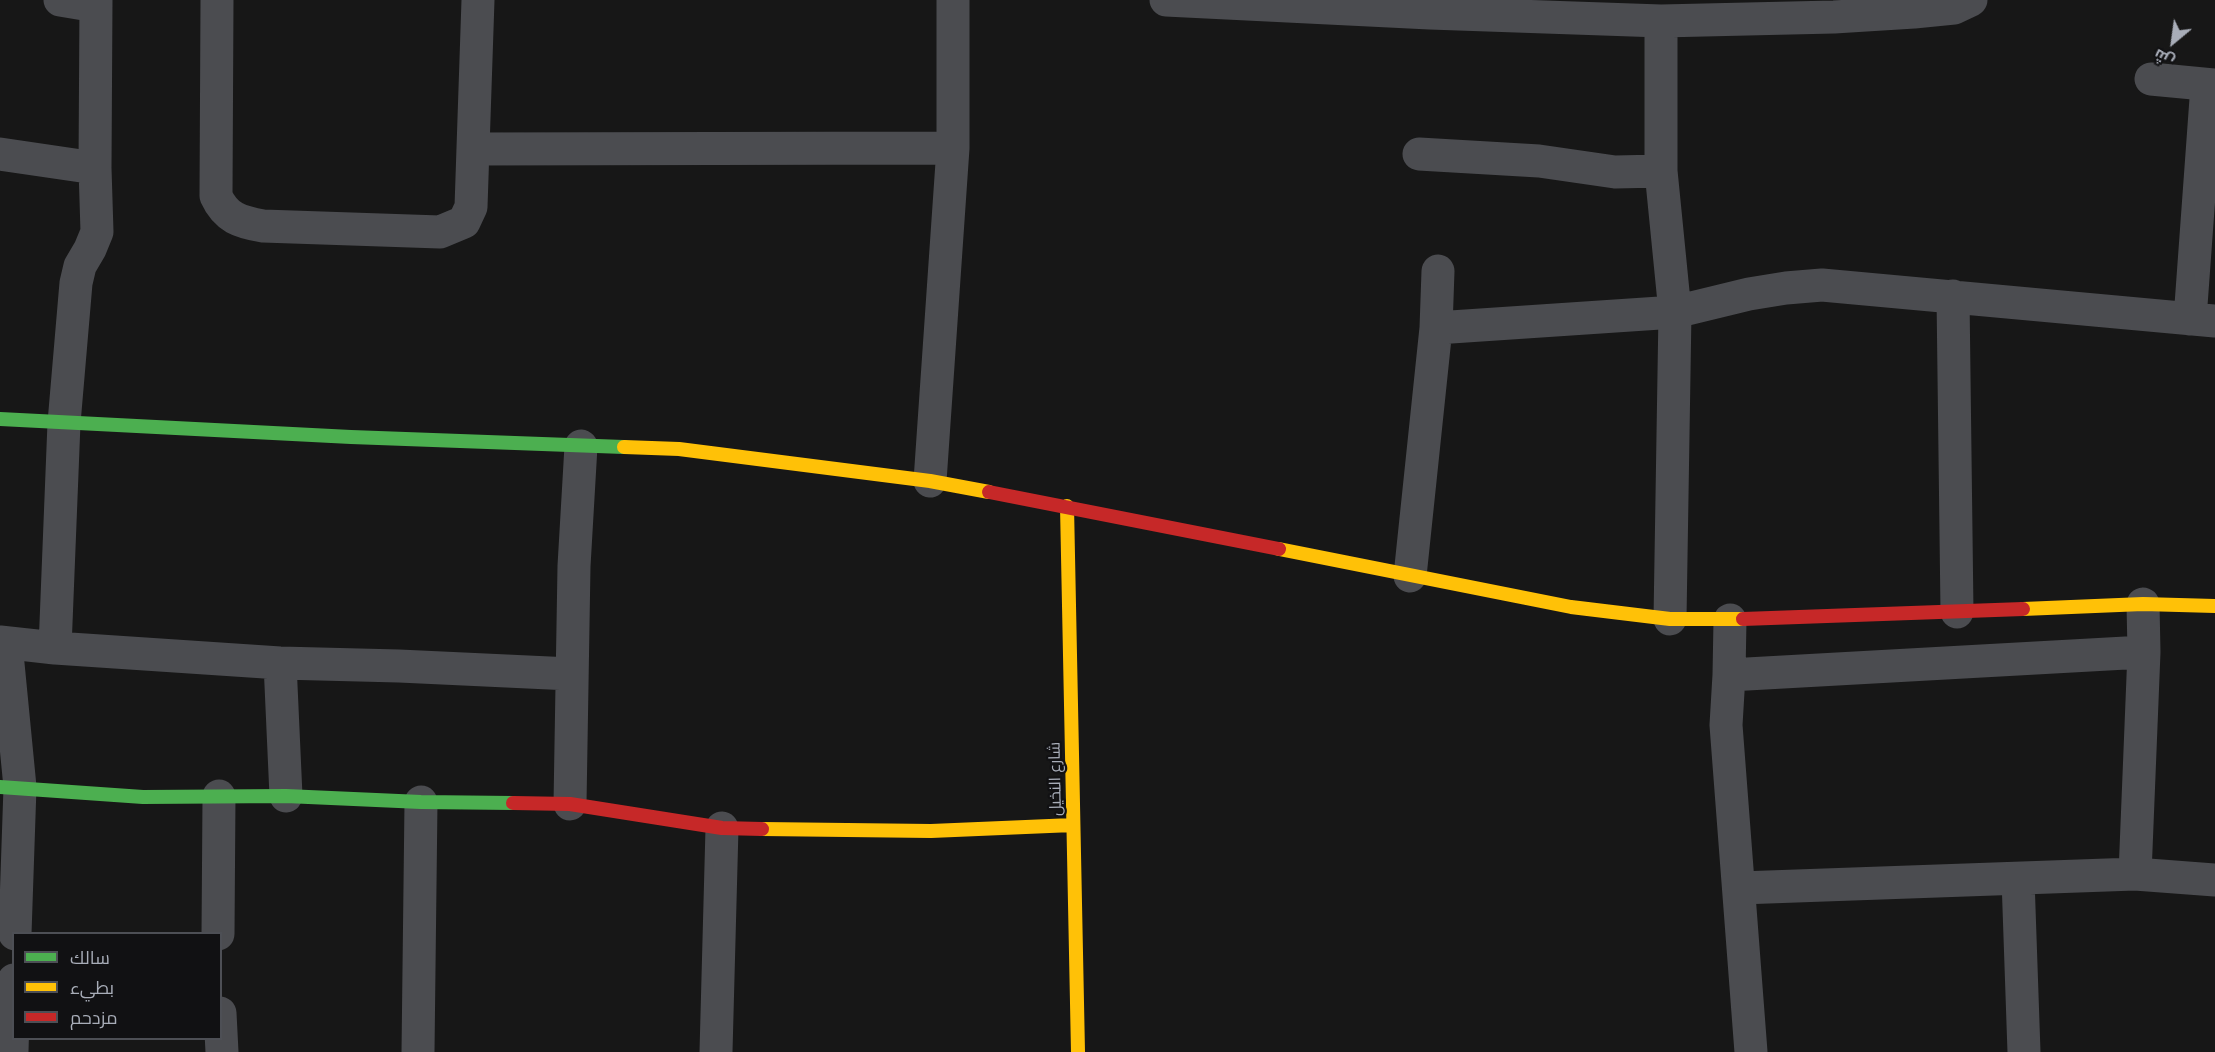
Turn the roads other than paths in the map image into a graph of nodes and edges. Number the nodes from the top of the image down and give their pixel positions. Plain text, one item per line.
1 (60, 0) edge
2 (217, 0) edge
3 (478, 0) edge
4 (953, 0) edge
5 (1166, 0) edge
6 (1971, 0) edge
7 (96, 3) edge
8 (1661, 21) junction
9 (2151, 79) dead end
10 (2211, 85) edge
11 (953, 148) junction
12 (474, 149) junction
13 (0, 154) edge
14 (1419, 154) dead end
15 (95, 168) junction
16 (1661, 171) junction
17 (1438, 271) dead end
18 (1953, 296) junction
19 (1675, 312) junction
20 (2203, 320) edge
21 (1436, 328) junction
22 (0, 419) edge
23 (64, 423) junction
24 (581, 446) junction
25 (930, 482) junction
26 (1067, 506) junction
27 (1410, 576) junction
28 (2143, 604) junction
29 (2215, 606) edge
30 (1957, 612) junction
31 (1670, 619) junction
32 (1730, 620) junction
33 (3, 643) edge
34 (55, 648) junction
35 (2145, 652) junction
36 (280, 663) junction
37 (571, 674) junction
38 (1729, 675) junction
39 (10, 787) edge
40 (219, 796) junction
41 (286, 796) junction
42 (420, 802) junction
43 (570, 804) junction
44 (1073, 825) junction
45 (722, 828) junction
46 (2135, 874) junction
47 (2018, 879) junction
48 (2215, 880) edge
49 (1740, 888) junction
50 (15, 932) edge
51 (218, 932) edge
52 (418, 1052) edge
53 (716, 1052) edge
54 (1078, 1052) edge
55 (1751, 1052) edge
56 (2024, 1052) edge

1 - 7 street
2 - 12 street
3 - 12 street
4 - 11 street
5 - 8 street
6 - 8 street
7 - 15 street
8 - 16 street
9 - 10 street
10 - 20 street
11 - 12 street
11 - 25 street
13 - 15 street
14 - 16 street
15 - 23 street
16 - 19 street
17 - 21 street
18 - 19 street
18 - 20 street
18 - 30 street
19 - 21 street
19 - 31 street
21 - 27 street
22 - 23 main road
23 - 24 main road
23 - 34 street
24 - 25 main road
24 - 37 street
25 - 26 main road
26 - 27 main road
26 - 44 main road, شارع النخيل
27 - 31 main road
28 - 29 main road
28 - 30 main road
28 - 35 street
30 - 32 main road
31 - 32 main road
32 - 38 street
33 - 34 street
33 - 39 street
34 - 36 street
35 - 38 street
35 - 46 street
36 - 37 street
36 - 41 street
37 - 43 street
38 - 49 street
39 - 40 main road
39 - 50 street
40 - 41 main road
40 - 51 street
41 - 42 main road
42 - 43 main road
42 - 52 street
43 - 45 main road
44 - 45 main road
44 - 54 main road, شارع النخيل
45 - 53 street
46 - 47 street
46 - 48 street
47 - 49 street
47 - 56 street
49 - 55 street

